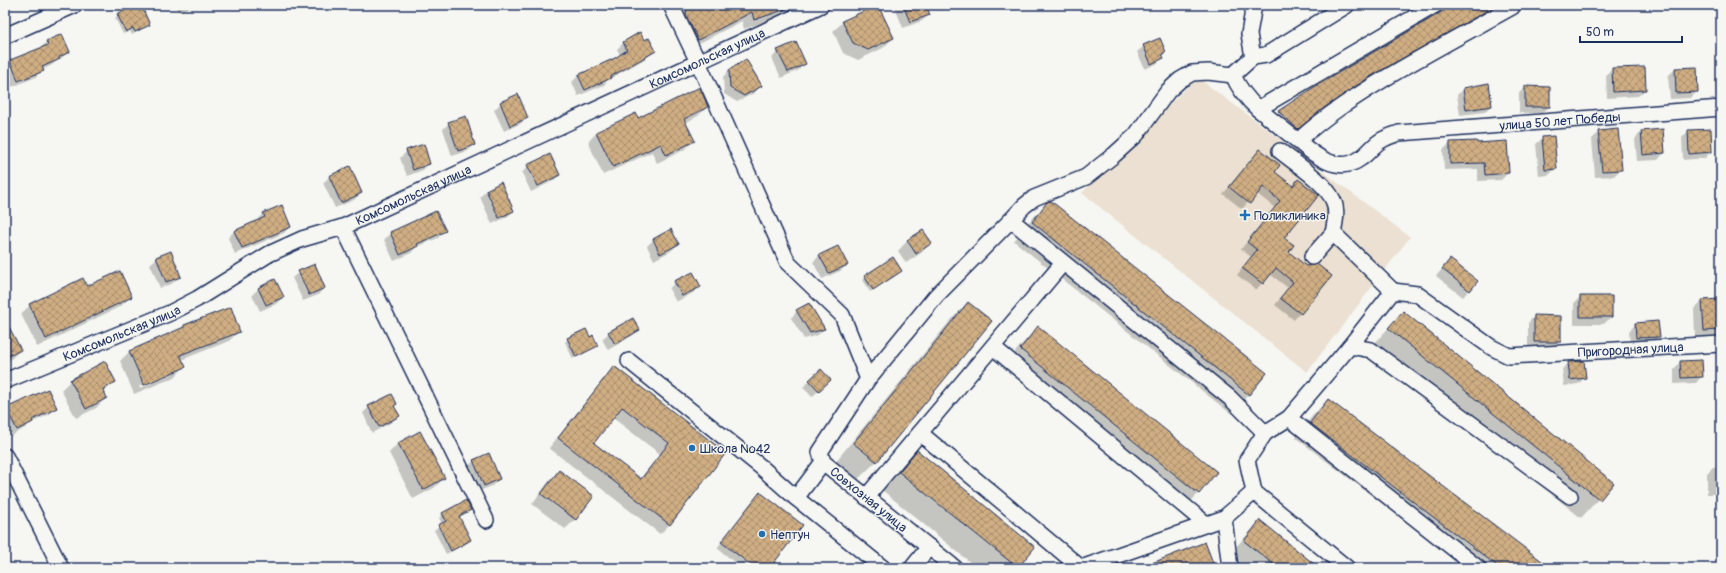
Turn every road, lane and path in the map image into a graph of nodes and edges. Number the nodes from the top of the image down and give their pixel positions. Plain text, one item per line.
1 (75, 5) edge
2 (671, 5) edge
3 (821, 5) edge
4 (1254, 5) edge
5 (1347, 5) edge
6 (1435, 5) edge
7 (1512, 7) dead end
8 (5, 36) edge
9 (1253, 57) junction
10 (698, 62) junction
11 (1233, 75) junction
12 (1721, 108) edge
13 (1258, 109) junction
14 (1298, 141) junction
15 (1280, 151) dead end
16 (1011, 220) junction
17 (343, 227) junction
18 (1333, 233) junction
19 (1312, 257) dead end
20 (1063, 263) junction
21 (1393, 291) junction
22 (1721, 344) edge
23 (1350, 346) junction
24 (993, 347) junction
25 (629, 361) dead end
26 (868, 378) junction
27 (5, 381) edge
28 (1289, 418) junction
29 (1265, 432) junction
30 (920, 433) junction
31 (5, 456) edge
32 (823, 462) junction
33 (1254, 492) junction
34 (1570, 496) dead end
35 (866, 497) junction
36 (796, 498) junction
37 (1224, 518) junction
38 (486, 520) dead end
39 (1206, 524) junction
40 (929, 547) junction
41 (61, 568) edge
42 (883, 568) edge
43 (912, 568) edge
44 (955, 568) edge
45 (1230, 568) edge
46 (1347, 568) edge
47 (1478, 568) edge

1 - 8 street
2 - 10 street
3 - 10 street, Комсомольская улица
4 - 9 street
5 - 9 street
6 - 13 street
7 - 14 street
9 - 11 street
10 - 17 street, Комсомольская улица
10 - 26 street
11 - 13 street, улица 50 лет Победы
11 - 16 street, Совхозная улица
12 - 14 street, улица 50 лет Победы
13 - 14 street, улица 50 лет Победы
15 - 18 street
16 - 20 street
16 - 26 street, Совхозная улица
17 - 27 street, Комсомольская улица
17 - 38 street
18 - 19 street
18 - 21 street
20 - 24 street
20 - 29 street
21 - 22 street, Пригородная улица
21 - 23 street
23 - 28 street
23 - 34 street
24 - 30 street
24 - 39 street
25 - 36 street
26 - 32 street, Совхозная улица
28 - 29 street
28 - 47 street
29 - 33 street
30 - 35 street
30 - 39 street
31 - 41 street
32 - 35 street, Совхозная улица
32 - 36 street
33 - 37 street
33 - 46 street
35 - 40 street, Совхозная улица
36 - 42 street
37 - 39 street
37 - 45 street
40 - 43 street
40 - 44 street, Совхозная улица

